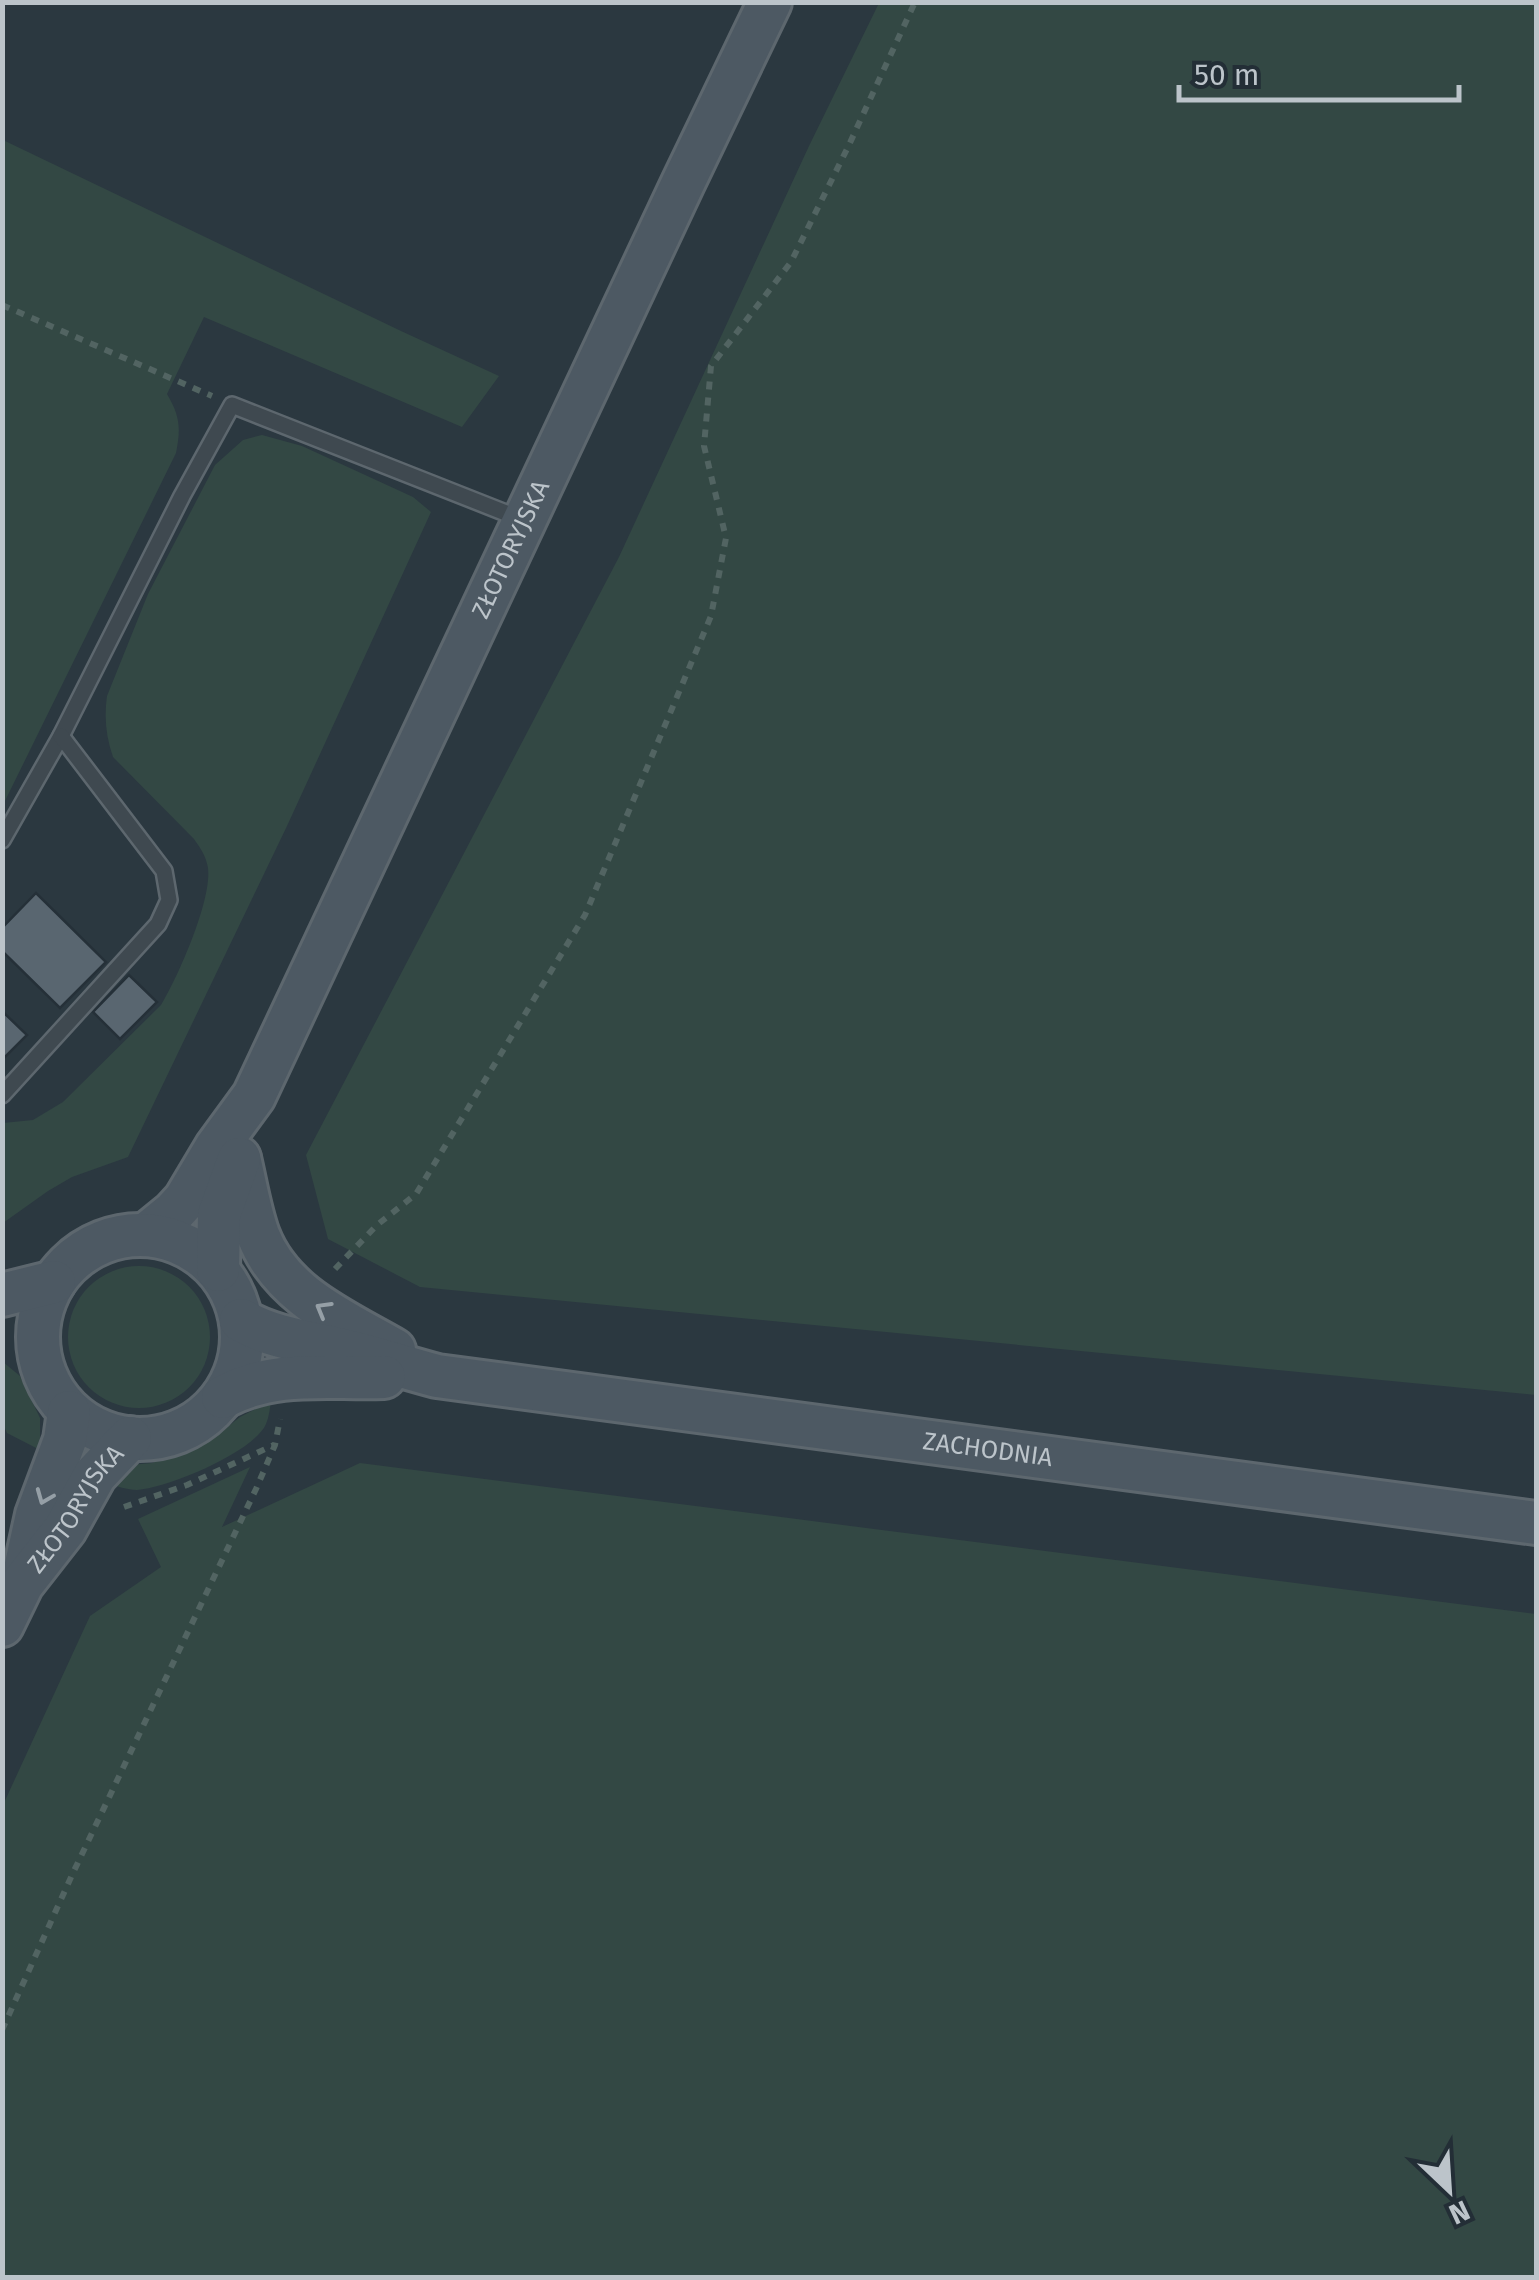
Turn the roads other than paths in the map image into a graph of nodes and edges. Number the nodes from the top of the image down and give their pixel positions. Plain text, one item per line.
1 (770, 2) edge
2 (525, 521) junction
3 (61, 736) junction
4 (2, 840) edge
5 (2, 1095) edge
6 (254, 1096) junction
7 (239, 1158) junction
8 (147, 1234) junction
9 (218, 1270) junction
10 (54, 1282) junction
11 (2, 1295) edge
12 (241, 1320) junction
13 (21, 1349) edge
14 (437, 1376) junction
15 (224, 1396) junction
16 (69, 1412) junction
17 (130, 1438) junction
18 (1536, 1523) edge
19 (22, 1584) junction
20 (2, 1625) edge

1 - 2 main road, ZŁOTORYJSKA
2 - 3 lane
2 - 6 main road, ZŁOTORYJSKA
3 - 4 lane
3 - 5 lane
6 - 7 main road, ZŁOTORYJSKA
6 - 8 main road, ZŁOTORYJSKA
7 - 9 main road, ZŁOTORYJSKA
14 -> 7 main road
8 - 9 main road
8 - 10 main road
9 - 12 main road
10 - 11 main road
10 - 13 main road
12 - 14 main road, ZACHODNIA
12 - 15 main road
13 - 16 main road
14 - 15 main road, ZACHODNIA
14 - 18 main road, ZACHODNIA
15 - 17 main road
16 - 17 main road
16 -> 19 main road, ZŁOTORYJSKA
17 - 19 main road, ZŁOTORYJSKA
19 - 20 main road, ZŁOTORYJSKA

